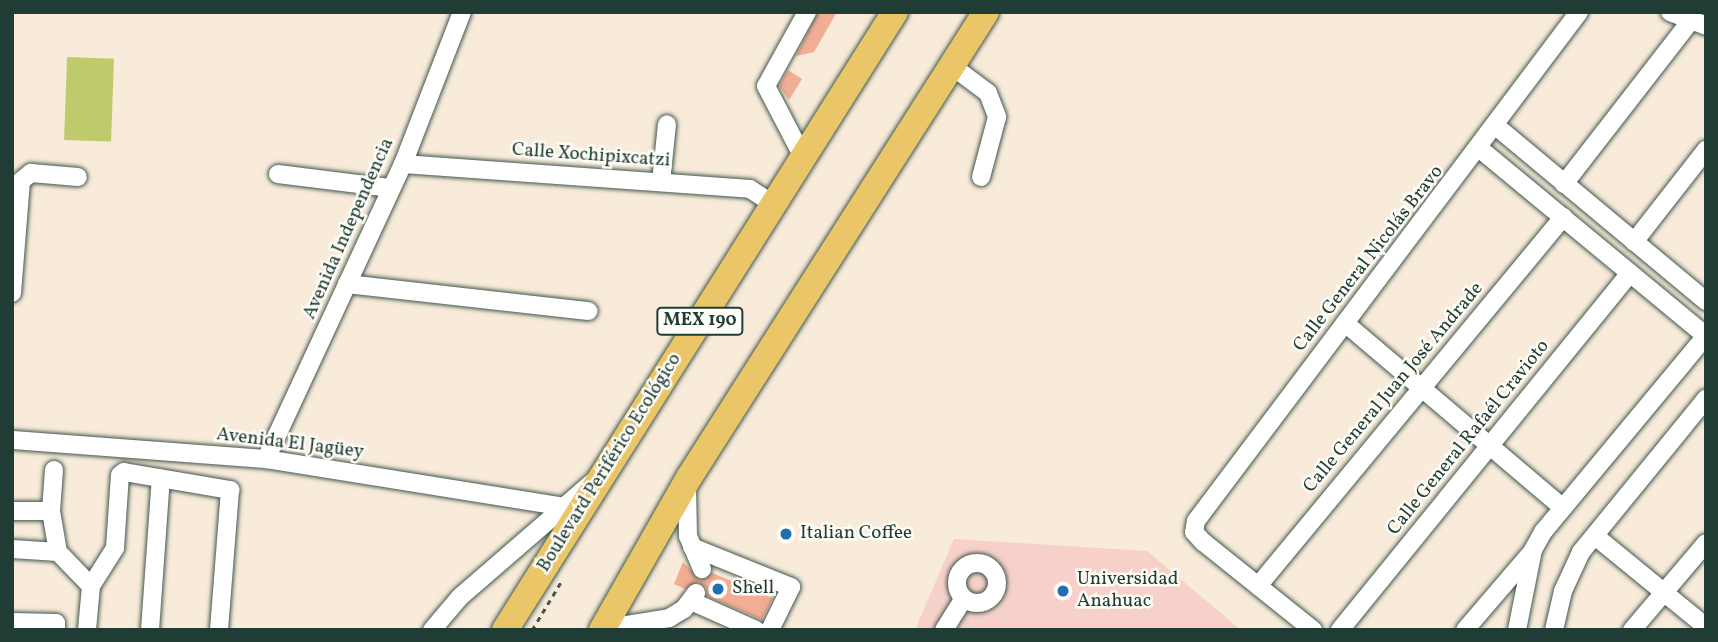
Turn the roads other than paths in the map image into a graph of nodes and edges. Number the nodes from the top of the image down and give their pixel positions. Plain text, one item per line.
1 (462, 12) edge
2 (807, 12) edge
3 (895, 12) edge
4 (986, 12) edge
5 (1000, 12) edge
6 (1579, 12) edge
7 (1670, 12) edge
8 (1698, 23) edge
9 (956, 61) junction
10 (667, 124) dead end
11 (1497, 127) junction
12 (1480, 149) junction
13 (1706, 150) edge
14 (803, 157) junction
15 (402, 164) junction
16 (278, 174) dead end
17 (78, 177) dead end
18 (981, 177) dead end
19 (661, 182) junction
20 (1564, 184) junction
21 (391, 188) junction
22 (773, 204) junction
23 (1563, 217) junction
24 (1634, 242) junction
25 (1630, 273) junction
26 (347, 284) junction
27 (12, 293) edge
28 (1706, 301) edge
29 (588, 311) dead end
30 (1345, 323) junction
31 (1706, 336) edge
32 (1422, 388) junction
33 (1706, 399) edge
34 (12, 440) edge
35 (1490, 446) junction
36 (266, 459) junction
37 (54, 470) dead end
38 (690, 476) junction
39 (600, 477) junction
40 (161, 478) junction
41 (560, 506) junction
42 (1562, 507) junction
43 (12, 511) edge
44 (51, 511) junction
45 (1595, 536) junction
46 (1706, 543) edge
47 (692, 547) junction
48 (12, 549) edge
49 (1533, 550) junction
50 (58, 552) junction
51 (702, 569) dead end
52 (91, 586) junction
53 (1258, 586) junction
54 (1664, 593) junction
55 (963, 599) dead end
56 (12, 622) edge
57 (1706, 627) edge
58 (602, 629) edge
59 (56, 630) edge
60 (87, 630) edge
61 (150, 630) edge
62 (219, 630) edge
63 (432, 630) edge
64 (505, 630) edge
65 (756, 630) edge
66 (770, 630) edge
67 (944, 630) edge
68 (1313, 630) edge
69 (1340, 630) edge
70 (1465, 630) edge
71 (1517, 630) edge
72 (1554, 630) edge
73 (1632, 630) edge

1 - 15 street, Avenida Independencia
2 - 14 street
3 - 14 highway, Boulevard Periférico Ecológico / MEX 190
4 - 9 highway
5 - 9 highway
6 - 11 street, Calle General Nicolás Bravo
7 - 8 street
8 - 20 street
9 - 18 street
9 - 38 highway
10 - 19 street
11 - 12 street, Calle General Nicolás Bravo
11 - 20 street
12 - 23 street
12 - 30 street, Calle General Nicolás Bravo
13 - 24 street
14 - 22 highway, Boulevard Periférico Ecológico / MEX 190
15 - 19 street, Calle Xochipixcatzi
15 - 21 street, Avenida Independencia
16 - 21 street
17 - 27 street
19 - 22 street, Calle Xochipixcatzi
20 - 24 street
21 - 26 street, Avenida Independencia
22 - 39 highway, Boulevard Periférico Ecológico / MEX 190
23 - 25 street
23 - 32 street, Calle General Juan José Andrade
24 - 28 street
25 - 31 street
25 - 35 street, Calle General Rafaél Cravioto
26 - 29 street
26 - 36 street, Avenida Independencia
30 - 32 street
30 - 53 street, Calle General Nicolás Bravo
31 - 42 street
32 - 35 street
32 - 53 street, Calle General Juan José Andrade
33 - 45 street
34 - 36 street, Avenida El Jagüey
35 - 42 street
35 - 69 street, Calle General Rafaél Cravioto
36 - 41 street, Avenida El Jagüey
37 - 44 street
38 - 47 street
38 - 58 highway
39 - 41 street
39 - 64 highway, Boulevard Periférico Ecológico / MEX 190
40 - 52 street
40 - 61 street
40 - 62 street
41 - 63 street
42 - 49 street
43 - 44 street
44 - 50 street
45 - 54 street
45 - 72 street
46 - 54 street
47 - 51 street
47 - 66 street
48 - 50 street
49 - 70 street
49 - 71 street
50 - 52 street
52 - 60 street
53 - 68 street
54 - 57 street
54 - 73 street
55 - 67 street
56 - 59 street
58 - 65 street

